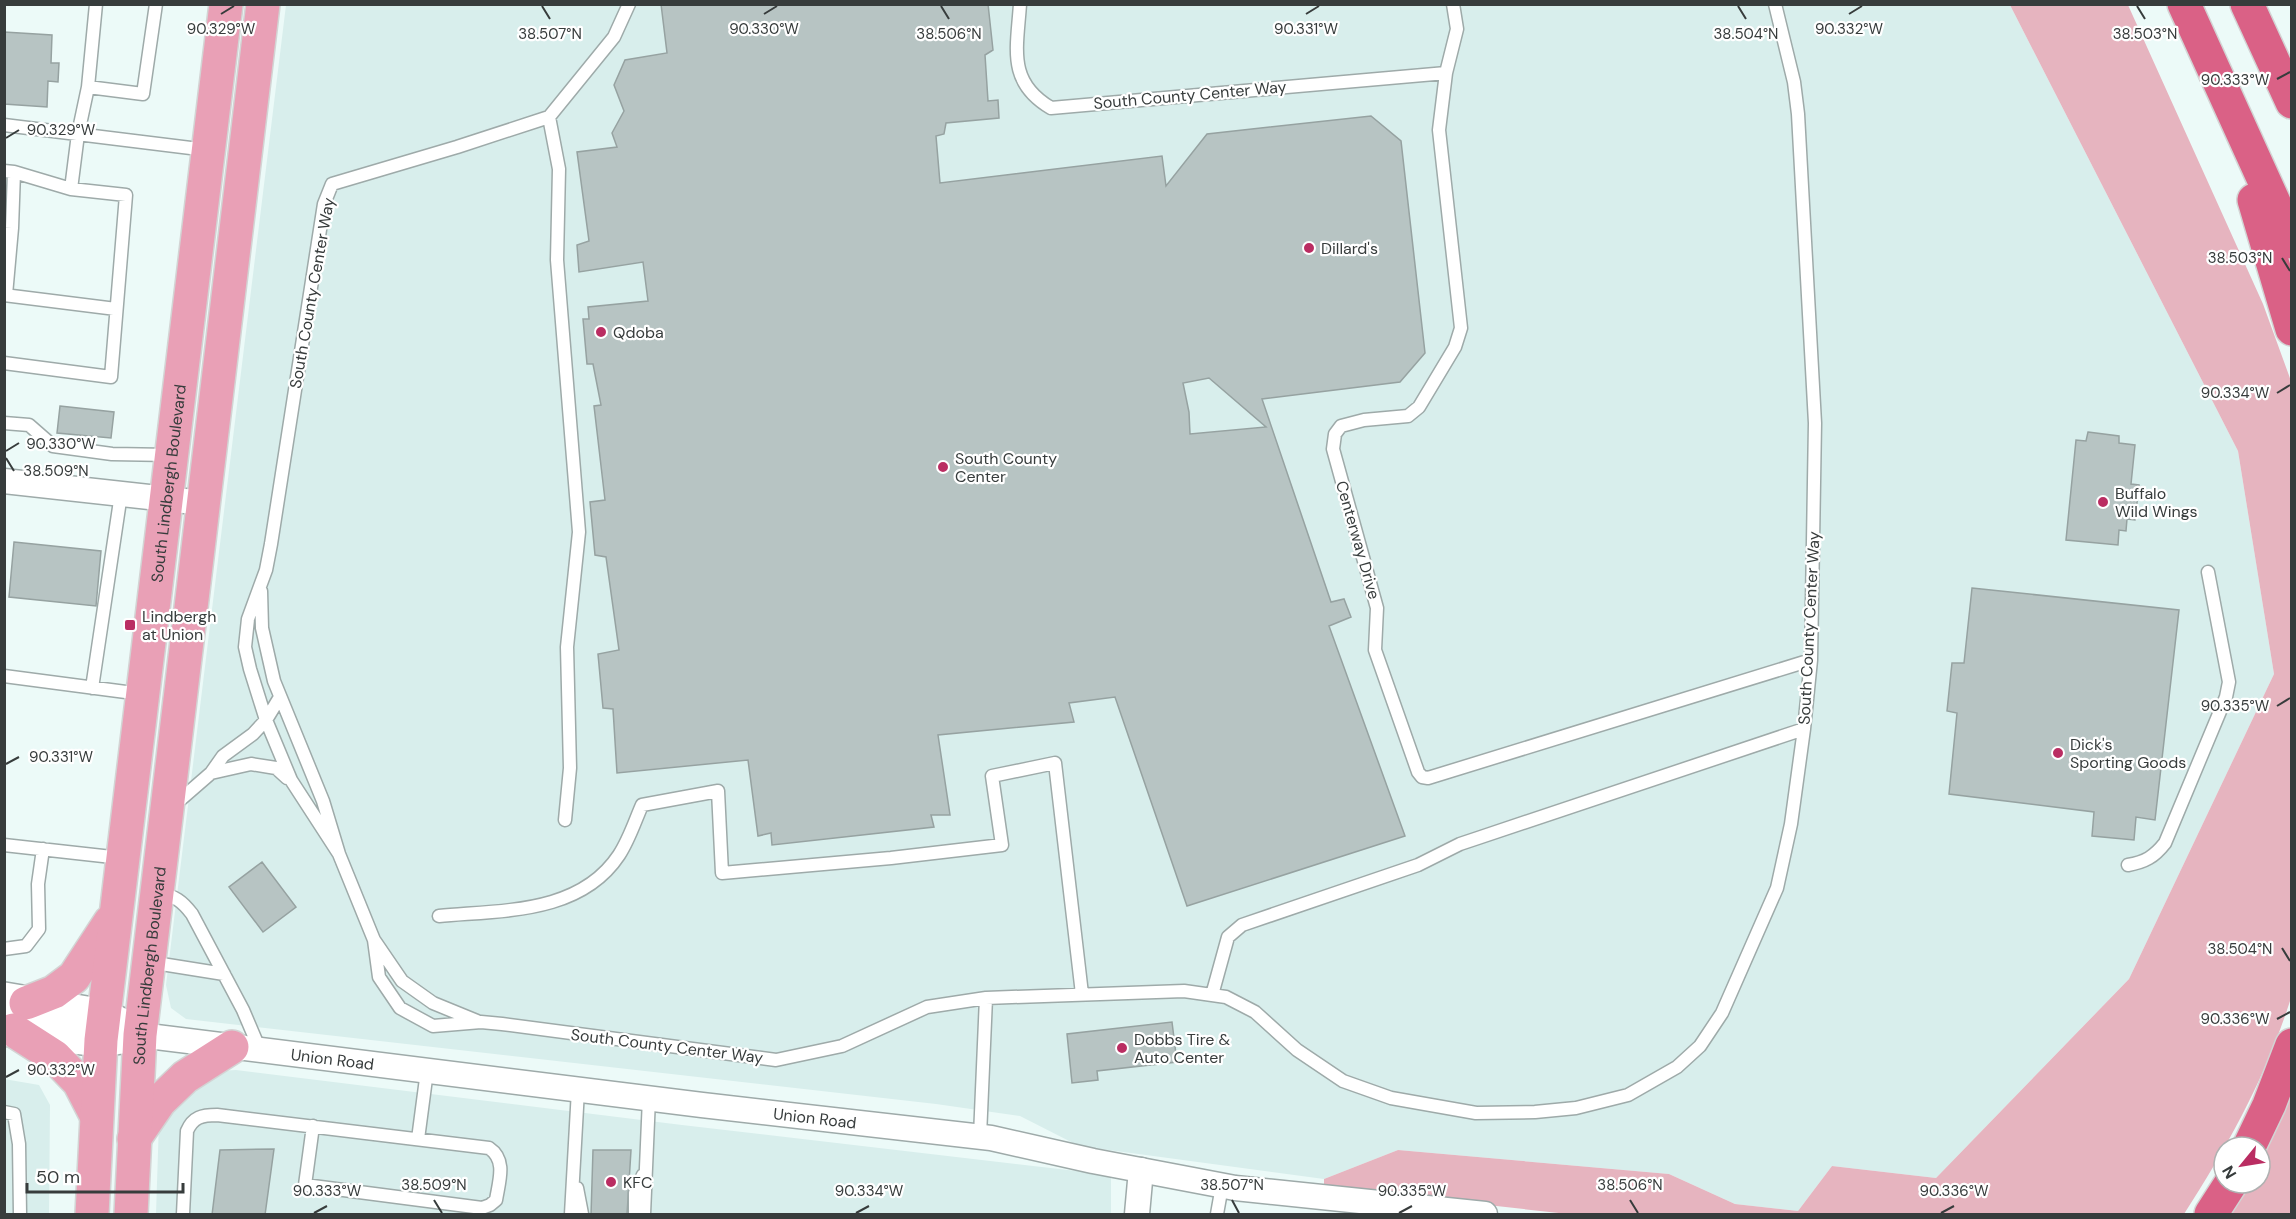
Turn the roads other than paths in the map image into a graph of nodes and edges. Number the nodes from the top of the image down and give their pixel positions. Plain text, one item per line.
1 (96, 4) edge
2 (156, 4) edge
3 (226, 4) edge
4 (263, 4) edge
5 (629, 4) edge
6 (1020, 4) edge
7 (1453, 4) edge
8 (1776, 4) edge
9 (2184, 4) edge
10 (2247, 4) edge
11 (1446, 73) junction
12 (88, 87) junction
13 (2223, 91) junction
14 (2292, 102) edge
15 (549, 117) junction
16 (4, 125) edge
17 (78, 134) junction
18 (208, 150) junction
19 (9, 171) edge
20 (71, 189) junction
21 (8, 228) edge
22 (2292, 242) edge
23 (5, 295) edge
24 (116, 309) junction
25 (2292, 329) edge
26 (4, 363) edge
27 (4, 423) edge
28 (172, 455) junction
29 (4, 481) edge
30 (121, 494) junction
31 (166, 499) junction
32 (203, 504) junction
33 (2208, 572) dead end
34 (261, 586) junction
35 (1811, 660) junction
36 (4, 676) edge
37 (92, 688) junction
38 (142, 694) junction
39 (280, 698) junction
40 (266, 720) junction
41 (1804, 729) junction
42 (212, 773) junction
43 (291, 780) junction
44 (166, 813) junction
45 (565, 820) dead end
46 (4, 845) edge
47 (43, 849) junction
48 (339, 854) junction
49 (122, 858) junction
50 (2128, 865) dead end
51 (156, 893) junction
52 (115, 915) junction
53 (439, 916) dead end
54 (374, 940) junction
55 (4, 949) edge
56 (148, 962) junction
57 (224, 974) junction
58 (1082, 994) junction
59 (1212, 995) junction
60 (986, 998) junction
61 (12, 1015) edge
62 (481, 1022) junction
63 (102, 1028) junction
64 (140, 1035) junction
65 (2292, 1045) edge
66 (246, 1048) junction
67 (427, 1071) junction
68 (578, 1090) junction
69 (649, 1098) junction
70 (4, 1112) edge
71 (96, 1115) junction
72 (313, 1126) junction
73 (2255, 1135) edge
74 (980, 1136) junction
75 (418, 1139) junction
76 (134, 1140) junction
77 (574, 1166) junction
78 (646, 1169) junction
79 (1141, 1170) junction
80 (1222, 1186) junction
81 (2224, 1195) edge
82 (20, 1215) edge
83 (92, 1215) edge
84 (131, 1215) edge
85 (183, 1215) edge
86 (570, 1215) edge
87 (582, 1215) edge
88 (634, 1215) edge
89 (644, 1215) edge
90 (1137, 1215) edge
91 (1217, 1215) edge
92 (1485, 1215) edge
93 (2211, 1215) edge

1 - 12 lane
2 - 12 lane
3 - 18 main road, South Lindbergh Boulevard
4 - 32 main road, South Lindbergh Boulevard
5 - 15 lane
6 - 11 lane, South County Center Way
7 - 11 lane, Centerway Drive
8 - 35 lane, South County Center Way
9 - 13 highway
10 - 14 highway
11 - 35 lane, Centerway Drive
12 - 17 lane
13 - 22 highway
13 - 25 highway
15 - 34 lane, South County Center Way
15 - 45 lane
16 - 17 lane
17 - 18 lane
17 - 20 lane
18 - 28 main road, South Lindbergh Boulevard
19 - 20 lane
19 - 21 lane
20 - 24 lane
21 - 23 lane
23 - 24 lane
24 - 26 lane
27 - 28 lane
28 - 31 main road, South Lindbergh Boulevard
29 - 30 street
30 - 31 street
30 - 37 lane
31 - 32 street
31 - 38 main road, South Lindbergh Boulevard
32 - 44 main road, South Lindbergh Boulevard
33 - 50 lane
34 - 39 lane, South County Center Way
34 - 40 lane, South County Center Way
35 - 41 lane, South County Center Way
36 - 37 lane
37 - 38 lane
38 - 49 main road, South Lindbergh Boulevard
39 - 40 lane
39 - 48 lane, South County Center Way
40 - 42 lane
40 - 43 lane, South County Center Way
41 - 59 lane
41 - 59 lane, South County Center Way
42 - 43 lane
42 - 44 lane
43 - 48 lane, South County Center Way
44 - 51 main road, South Lindbergh Boulevard
46 - 47 lane
47 - 49 lane
47 - 55 lane
48 - 54 lane, South County Center Way
49 - 52 main road, South Lindbergh Boulevard
51 - 56 main road, South Lindbergh Boulevard
51 - 57 lane
52 - 61 main road
52 - 63 main road, South Lindbergh Boulevard
53 - 58 lane
54 - 62 lane, South County Center Way
54 - 62 lane, South County Center Way
56 - 57 lane
56 - 64 main road, South Lindbergh Boulevard
57 - 66 lane
58 - 59 lane, South County Center Way
58 - 60 lane, South County Center Way
60 - 62 lane, South County Center Way
60 - 74 lane
61 - 63 main road, Union Road
61 - 71 main road
63 - 64 main road, Union Road
63 - 71 main road, South Lindbergh Boulevard
64 - 66 street, Union Road
64 - 76 main road, South Lindbergh Boulevard
65 - 73 highway
66 - 67 street, Union Road
66 - 76 main road
67 - 68 street, Union Road
67 - 75 lane
68 - 69 street, Union Road
68 - 77 lane
69 - 74 street, Union Road
69 - 78 lane
70 - 82 lane
71 - 83 main road, South Lindbergh Boulevard
72 - 75 lane
72 - 75 lane
72 - 85 lane
74 - 79 street, Union Road
76 - 84 main road, South Lindbergh Boulevard
77 - 86 lane
77 - 87 lane
78 - 88 lane
78 - 89 lane
79 - 80 street, Union Road
79 - 90 street
80 - 91 lane
80 - 92 street, Union Road
81 - 93 highway

